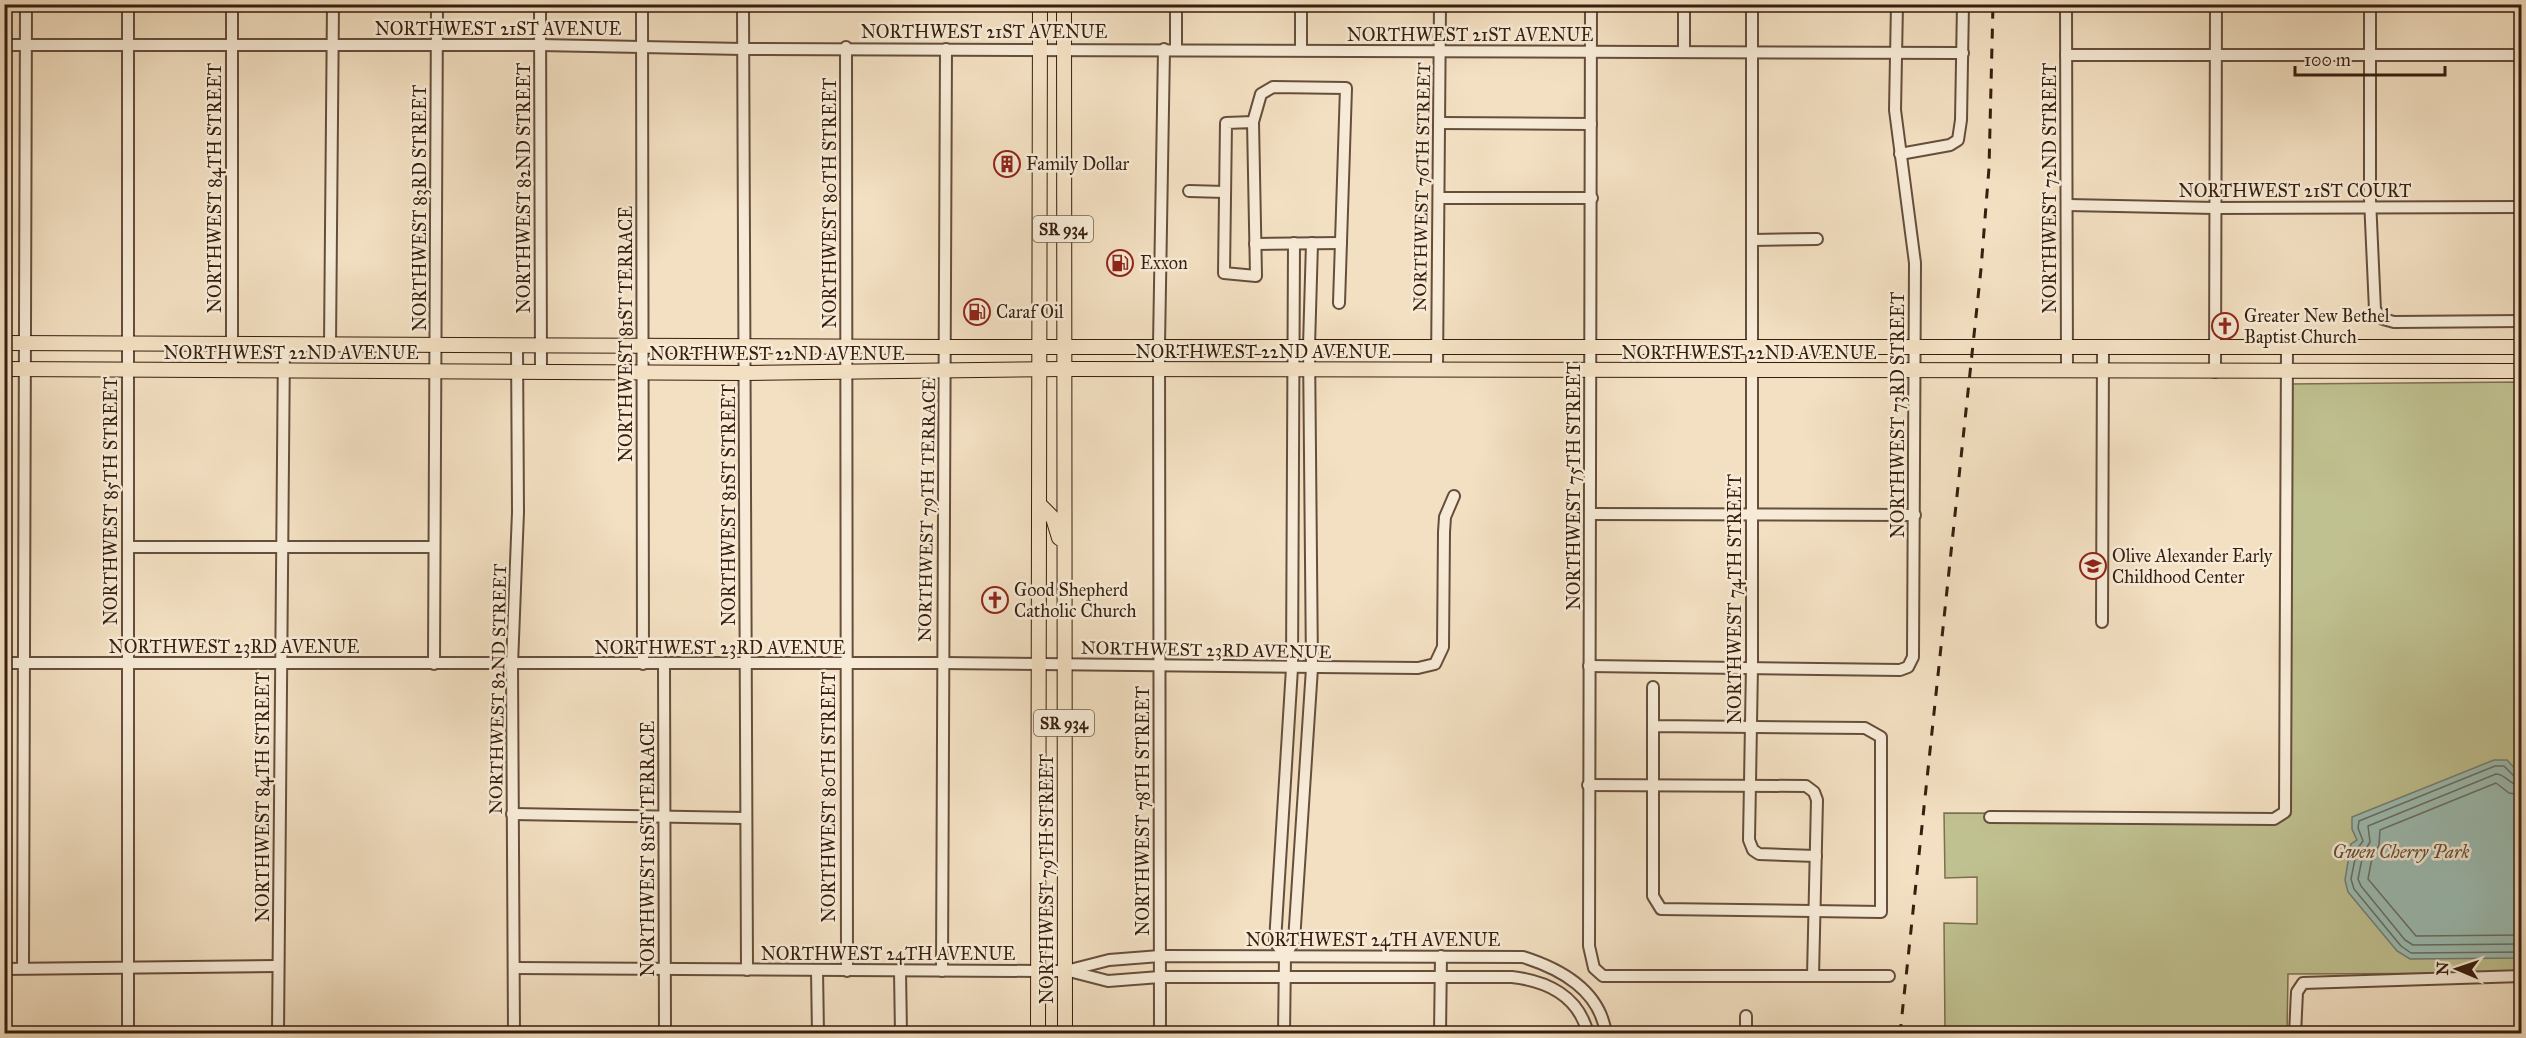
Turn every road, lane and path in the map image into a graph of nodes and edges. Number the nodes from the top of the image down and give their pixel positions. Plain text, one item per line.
1 (26, 4) edge
2 (128, 4) edge
3 (232, 4) edge
4 (333, 4) edge
5 (437, 4) edge
6 (540, 4) edge
7 (642, 4) edge
8 (743, 4) edge
9 (1040, 4) edge
10 (1065, 4) edge
11 (1176, 4) edge
12 (1301, 4) edge
13 (1440, 4) edge
14 (1591, 4) edge
15 (1684, 4) edge
16 (1752, 4) edge
17 (1897, 4) edge
18 (1963, 4) edge
19 (2066, 4) edge
20 (2216, 4) edge
21 (2370, 4) edge
22 (4, 45) edge
23 (27, 45) junction
24 (540, 45) junction
25 (127, 46) junction
26 (333, 46) junction
27 (437, 46) junction
28 (642, 46) junction
29 (232, 47) junction
30 (846, 48) junction
31 (1041, 48) junction
32 (1064, 48) junction
33 (743, 49) junction
34 (946, 49) junction
35 (1164, 49) junction
36 (1176, 49) junction
37 (1301, 50) junction
38 (1440, 51) junction
39 (1592, 51) junction
40 (1684, 51) junction
41 (1752, 51) junction
42 (1897, 52) junction
43 (1963, 53) junction
44 (2066, 55) junction
45 (2216, 55) junction
46 (2371, 55) junction
47 (2522, 55) edge
48 (1253, 122) junction
49 (1440, 123) junction
50 (1592, 124) junction
51 (1900, 154) junction
52 (1190, 191) dead end
53 (1225, 192) junction
54 (1439, 198) junction
55 (1592, 198) junction
56 (2068, 205) junction
57 (2522, 207) edge
58 (2216, 208) junction
59 (2371, 208) junction
60 (1063, 212) junction
61 (1041, 213) junction
62 (1817, 239) dead end
63 (1752, 240) junction
64 (1294, 243) junction
65 (1312, 243) junction
66 (1341, 243) junction
67 (1255, 244) junction
68 (1339, 303) dead end
69 (2522, 321) edge
70 (4, 343) edge
71 (26, 343) junction
72 (127, 343) junction
73 (231, 344) junction
74 (284, 344) junction
75 (330, 344) junction
76 (435, 345) junction
77 (517, 345) junction
78 (540, 345) junction
79 (1040, 345) junction
80 (1064, 345) junction
81 (1159, 345) junction
82 (643, 346) junction
83 (745, 346) junction
84 (847, 346) junction
85 (1292, 346) junction
86 (1309, 346) junction
87 (1436, 346) junction
88 (1590, 346) junction
89 (1752, 346) junction
90 (1915, 346) junction
91 (2522, 346) edge
92 (945, 347) junction
93 (2067, 347) junction
94 (2103, 347) junction
95 (2215, 347) junction
96 (2287, 347) junction
97 (2474, 347) junction
98 (4, 369) edge
99 (26, 369) junction
100 (1064, 369) junction
101 (127, 370) junction
102 (1040, 370) junction
103 (1160, 370) junction
104 (1294, 370) junction
105 (1310, 370) junction
106 (1437, 370) junction
107 (1591, 370) junction
108 (231, 371) junction
109 (284, 371) junction
110 (435, 371) junction
111 (847, 371) junction
112 (945, 371) junction
113 (1753, 371) junction
114 (1915, 371) junction
115 (2067, 371) junction
116 (2103, 371) junction
117 (2476, 371) junction
118 (2522, 371) edge
119 (516, 372) junction
120 (541, 372) junction
121 (643, 372) junction
122 (745, 372) junction
123 (2215, 372) junction
124 (2287, 372) junction
125 (1455, 496) dead end
126 (1040, 504) junction
127 (1592, 514) junction
128 (1752, 514) junction
129 (1915, 514) junction
130 (128, 547) junction
131 (434, 547) junction
132 (283, 548) junction
133 (1064, 572) junction
134 (2102, 622) dead end
135 (4, 663) edge
136 (23, 663) junction
137 (129, 663) junction
138 (280, 663) junction
139 (434, 663) junction
140 (942, 663) junction
141 (512, 664) junction
142 (643, 664) junction
143 (664, 664) junction
144 (1064, 664) junction
145 (746, 665) junction
146 (845, 665) junction
147 (1039, 665) junction
148 (1159, 665) junction
149 (1589, 666) junction
150 (1752, 666) junction
151 (1292, 668) junction
152 (1312, 668) junction
153 (1653, 687) dead end
154 (1288, 721) junction
155 (1309, 723) junction
156 (1653, 726) junction
157 (1751, 727) junction
158 (1588, 785) junction
159 (1653, 785) junction
160 (1749, 786) junction
161 (512, 814) junction
162 (1283, 815) junction
163 (665, 816) junction
164 (1065, 816) junction
165 (1302, 816) junction
166 (1039, 817) junction
167 (1990, 817) dead end
168 (745, 818) junction
169 (1816, 856) junction
170 (1814, 912) junction
171 (1160, 956) junction
172 (1285, 956) junction
173 (1441, 956) junction
174 (278, 966) junction
175 (23, 968) junction
176 (128, 968) junction
177 (515, 968) junction
178 (4, 969) edge
179 (665, 970) junction
180 (747, 970) junction
181 (817, 970) junction
182 (846, 970) junction
183 (1066, 970) junction
184 (900, 971) junction
185 (942, 971) junction
186 (1038, 971) junction
187 (1284, 976) junction
188 (1813, 976) junction
189 (1889, 976) dead end
190 (2522, 976) edge
191 (1160, 977) junction
192 (1440, 977) junction
193 (1746, 1016) dead end
194 (128, 1034) edge
195 (278, 1034) edge
196 (514, 1034) edge
197 (665, 1034) edge
198 (818, 1034) edge
199 (901, 1034) edge
200 (1038, 1034) edge
201 (1065, 1034) edge
202 (1160, 1034) edge
203 (1284, 1034) edge
204 (1440, 1034) edge
205 (1588, 1034) edge
206 (1606, 1034) edge
207 (1746, 1034) edge
208 (2295, 1034) edge

1 - 23 street
2 - 25 street, NORTHWEST 85TH STREET
3 - 29 street, NORTHWEST 84TH STREET
4 - 26 street
5 - 27 street, NORTHWEST 83RD STREET
6 - 24 street, NORTHWEST 82ND STREET
7 - 28 street, NORTHWEST 81ST TERRACE
8 - 33 street, NORTHWEST 81ST STREET
9 - 31 main road, NORTHWEST 79TH STREET / SR 934
10 - 32 main road, NORTHWEST 79TH STREET / SR 934
11 - 36 street
12 - 37 street
13 - 38 street, NORTHWEST 76TH STREET
14 - 39 street, NORTHWEST 75TH STREET
15 - 40 street
16 - 41 street, NORTHWEST 74TH STREET
17 - 42 street, NORTHWEST 73RD STREET
18 - 43 street
19 - 44 street, NORTHWEST 72ND STREET
20 - 45 street
21 - 46 street
22 - 23 street, NORTHWEST 21ST AVENUE
23 - 25 street, NORTHWEST 21ST AVENUE
23 - 71 street
24 - 27 street, NORTHWEST 21ST AVENUE
24 - 28 street, NORTHWEST 21ST AVENUE
24 - 78 street, NORTHWEST 82ND STREET
25 - 29 street, NORTHWEST 21ST AVENUE
25 - 72 street, NORTHWEST 85TH STREET
26 - 27 street, NORTHWEST 21ST AVENUE
26 - 29 street, NORTHWEST 21ST AVENUE
26 - 75 street
27 - 76 street, NORTHWEST 83RD STREET
28 - 33 street, NORTHWEST 21ST AVENUE
28 - 82 street, NORTHWEST 81ST TERRACE
29 - 73 street, NORTHWEST 84TH STREET
30 - 33 street, NORTHWEST 21ST AVENUE
30 - 34 street, NORTHWEST 21ST AVENUE
30 - 84 street, NORTHWEST 80TH STREET
31 - 32 street, NORTHWEST 21ST AVENUE
31 - 34 street, NORTHWEST 21ST AVENUE
31 - 61 main road, NORTHWEST 79TH STREET / SR 934
32 - 35 street, NORTHWEST 21ST AVENUE
32 - 60 main road, NORTHWEST 79TH STREET / SR 934
33 - 83 street, NORTHWEST 81ST STREET
34 - 92 street, NORTHWEST 79TH TERRACE
35 - 36 street, NORTHWEST 21ST AVENUE
35 - 81 street, NORTHWEST 78TH STREET
36 - 37 street, NORTHWEST 21ST AVENUE
37 - 38 street, NORTHWEST 21ST AVENUE
38 - 39 street, NORTHWEST 21ST AVENUE
38 - 49 street, NORTHWEST 76TH STREET
39 - 40 street, NORTHWEST 21ST AVENUE
39 - 50 street, NORTHWEST 75TH STREET
40 - 41 street, NORTHWEST 21ST AVENUE
41 - 42 street, NORTHWEST 21ST AVENUE
41 - 63 street, NORTHWEST 74TH STREET
42 - 43 street, NORTHWEST 21ST AVENUE
42 - 51 street, NORTHWEST 73RD STREET
43 - 51 street
44 - 45 street
44 - 56 street, NORTHWEST 72ND STREET
45 - 46 street
45 - 58 street
46 - 47 street
46 - 59 street
48 - 53 street
48 - 66 street
48 - 67 street
49 - 50 street
49 - 54 street, NORTHWEST 76TH STREET
50 - 55 street, NORTHWEST 75TH STREET
51 - 90 street, NORTHWEST 73RD STREET
52 - 53 street
53 - 67 street
54 - 55 street
54 - 87 street, NORTHWEST 76TH STREET
55 - 88 street, NORTHWEST 75TH STREET
56 - 58 street, NORTHWEST 21ST COURT
56 - 93 street, NORTHWEST 72ND STREET
57 - 59 street, NORTHWEST 21ST COURT
58 - 59 street, NORTHWEST 21ST COURT
58 - 95 street
59 - 69 street
60 - 61 main road
60 - 80 main road, NORTHWEST 79TH STREET / SR 934
61 - 79 main road, NORTHWEST 79TH STREET / SR 934
62 - 63 street
63 - 89 street, NORTHWEST 74TH STREET
64 - 65 street
64 - 67 street
64 - 85 street
65 - 66 street
65 - 86 street
66 - 68 street
70 - 71 main road, NORTHWEST 22ND AVENUE
71 - 72 main road, NORTHWEST 22ND AVENUE
71 - 99 street
72 - 73 main road, NORTHWEST 22ND AVENUE
72 - 101 street, NORTHWEST 85TH STREET
73 - 74 main road, NORTHWEST 22ND AVENUE
73 - 108 street, NORTHWEST 84TH STREET
74 - 75 main road, NORTHWEST 22ND AVENUE
74 - 109 street, NORTHWEST 84TH STREET
75 - 76 main road, NORTHWEST 22ND AVENUE
76 - 77 main road, NORTHWEST 22ND AVENUE
76 - 110 street, NORTHWEST 83RD STREET
77 - 78 main road, NORTHWEST 22ND AVENUE
77 - 119 street, NORTHWEST 82ND STREET
78 - 82 main road, NORTHWEST 22ND AVENUE
78 - 120 street, NORTHWEST 82ND STREET
79 - 80 main road, NORTHWEST 22ND AVENUE
79 - 92 main road, NORTHWEST 22ND AVENUE
79 - 102 main road, NORTHWEST 79TH STREET / SR 934
80 - 81 main road, NORTHWEST 22ND AVENUE
80 - 100 main road, NORTHWEST 79TH STREET / SR 934
81 - 85 main road, NORTHWEST 22ND AVENUE
81 - 103 street, NORTHWEST 78TH STREET
82 - 83 main road, NORTHWEST 22ND AVENUE
82 - 121 street, NORTHWEST 81ST TERRACE
83 - 84 main road, NORTHWEST 22ND AVENUE
83 - 122 street, NORTHWEST 81ST STREET
84 - 92 main road, NORTHWEST 22ND AVENUE
84 - 111 street, NORTHWEST 80TH STREET
85 - 86 main road, NORTHWEST 22ND AVENUE
85 - 104 street
86 - 87 main road, NORTHWEST 22ND AVENUE
86 - 105 street
87 - 88 main road, NORTHWEST 22ND AVENUE
87 - 106 street, NORTHWEST 76TH STREET
88 - 89 main road, NORTHWEST 22ND AVENUE
88 - 107 street, NORTHWEST 75TH STREET
89 - 90 main road, NORTHWEST 22ND AVENUE
89 - 113 street, NORTHWEST 74TH STREET
90 - 93 main road, NORTHWEST 22ND AVENUE
90 - 114 street, NORTHWEST 73RD STREET
91 - 97 main road, NORTHWEST 22ND AVENUE
92 - 112 street, NORTHWEST 79TH TERRACE
93 - 94 main road, NORTHWEST 22ND AVENUE
93 - 115 street, NORTHWEST 72ND STREET
94 - 95 main road, NORTHWEST 22ND AVENUE
94 - 116 street
95 - 96 main road, NORTHWEST 22ND AVENUE
95 - 123 street
96 - 97 main road, NORTHWEST 22ND AVENUE
96 - 124 street
97 - 117 main road
98 - 99 main road, NORTHWEST 22ND AVENUE
99 - 101 main road, NORTHWEST 22ND AVENUE
99 - 136 street
100 - 102 main road, NORTHWEST 22ND AVENUE
100 - 103 main road, NORTHWEST 22ND AVENUE
100 - 133 main road, NORTHWEST 79TH STREET / SR 934
101 - 108 main road, NORTHWEST 22ND AVENUE
101 - 130 street, NORTHWEST 85TH STREET
102 - 112 main road, NORTHWEST 22ND AVENUE
102 - 126 main road, NORTHWEST 79TH STREET / SR 934
103 - 104 main road, NORTHWEST 22ND AVENUE
103 - 148 street, NORTHWEST 78TH STREET
104 - 105 main road, NORTHWEST 22ND AVENUE
104 - 151 street
105 - 106 main road, NORTHWEST 22ND AVENUE
105 - 152 street
106 - 107 main road, NORTHWEST 22ND AVENUE
107 - 113 main road, NORTHWEST 22ND AVENUE
107 - 127 street, NORTHWEST 75TH STREET
108 - 109 main road, NORTHWEST 22ND AVENUE
109 - 110 main road, NORTHWEST 22ND AVENUE
109 - 132 street, NORTHWEST 84TH STREET
110 - 119 main road, NORTHWEST 22ND AVENUE
110 - 131 street, NORTHWEST 83RD STREET
111 - 112 main road, NORTHWEST 22ND AVENUE
111 - 122 main road, NORTHWEST 22ND AVENUE
111 - 146 street, NORTHWEST 80TH STREET
112 - 140 street, NORTHWEST 79TH TERRACE
113 - 114 main road, NORTHWEST 22ND AVENUE
113 - 128 street, NORTHWEST 74TH STREET
114 - 115 main road, NORTHWEST 22ND AVENUE
114 - 129 street, NORTHWEST 73RD STREET
115 - 116 main road, NORTHWEST 22ND AVENUE
116 - 123 main road, NORTHWEST 22ND AVENUE
116 - 134 street
117 - 118 main road, NORTHWEST 22ND AVENUE
117 - 124 main road, NORTHWEST 22ND AVENUE
119 - 120 main road, NORTHWEST 22ND AVENUE
119 - 141 street, NORTHWEST 82ND STREET
120 - 121 main road, NORTHWEST 22ND AVENUE
121 - 122 main road, NORTHWEST 22ND AVENUE
121 - 142 street, NORTHWEST 81ST TERRACE
122 - 145 street, NORTHWEST 81ST STREET
123 - 124 main road, NORTHWEST 22ND AVENUE
124 - 167 street
125 - 152 street, NORTHWEST 23RD AVENUE
126 - 133 main road
126 - 147 main road, NORTHWEST 79TH STREET / SR 934
127 - 128 street
127 - 149 street, NORTHWEST 75TH STREET
128 - 129 street
128 - 150 street, NORTHWEST 74TH STREET
129 - 150 street, NORTHWEST 73RD STREET
130 - 132 street
130 - 137 street, NORTHWEST 85TH STREET
131 - 132 street
131 - 139 street, NORTHWEST 83RD STREET
132 - 138 street, NORTHWEST 84TH STREET
133 - 144 main road, NORTHWEST 79TH STREET / SR 934
135 - 136 street, NORTHWEST 23RD AVENUE
136 - 137 street, NORTHWEST 23RD AVENUE
136 - 175 street
137 - 138 street, NORTHWEST 23RD AVENUE
137 - 176 street, NORTHWEST 85TH STREET
138 - 139 street, NORTHWEST 23RD AVENUE
138 - 174 street, NORTHWEST 84TH STREET
139 - 141 street, NORTHWEST 23RD AVENUE
140 - 146 street, NORTHWEST 23RD AVENUE
140 - 147 street, NORTHWEST 23RD AVENUE
140 - 185 street, NORTHWEST 79TH TERRACE
141 - 142 street, NORTHWEST 23RD AVENUE
141 - 161 street, NORTHWEST 82ND STREET
142 - 143 street, NORTHWEST 23RD AVENUE
143 - 145 street, NORTHWEST 23RD AVENUE
143 - 163 street, NORTHWEST 81ST TERRACE
144 - 147 street, NORTHWEST 23RD AVENUE
144 - 148 street, NORTHWEST 23RD AVENUE
144 - 164 main road, NORTHWEST 79TH STREET / SR 934
145 - 146 street, NORTHWEST 23RD AVENUE
145 - 168 street, NORTHWEST 81ST STREET
146 - 182 street, NORTHWEST 80TH STREET
147 - 166 main road, NORTHWEST 79TH STREET / SR 934
148 - 151 street, NORTHWEST 23RD AVENUE
148 - 171 street, NORTHWEST 78TH STREET
149 - 150 street
149 - 158 street, NORTHWEST 75TH STREET
150 - 157 street, NORTHWEST 74TH STREET
151 - 152 street, NORTHWEST 23RD AVENUE
151 - 154 street
152 - 155 street
153 - 156 street
154 - 155 street
154 - 162 street
155 - 165 street
156 - 157 street
156 - 159 street
157 - 160 street, NORTHWEST 74TH STREET
157 - 170 street
158 - 159 street
158 - 188 street, NORTHWEST 75TH STREET
159 - 160 street
159 - 170 street
160 - 169 street, NORTHWEST 74TH STREET
160 - 169 street
161 - 163 street
161 - 177 street, NORTHWEST 82ND STREET
162 - 165 street
162 - 172 street
163 - 168 street
163 - 179 street, NORTHWEST 81ST TERRACE
164 - 166 main road
164 - 183 main road, NORTHWEST 79TH STREET / SR 934
165 - 172 street
166 - 186 main road, NORTHWEST 79TH STREET / SR 934
168 - 180 street, NORTHWEST 81ST STREET
169 - 170 street
170 - 188 street
171 - 172 street, NORTHWEST 24TH AVENUE
171 - 183 street, NORTHWEST 24TH AVENUE
171 - 191 street, NORTHWEST 78TH STREET
172 - 173 street, NORTHWEST 24TH AVENUE
172 - 187 street
173 - 192 street
173 - 206 street, NORTHWEST 24TH AVENUE
174 - 176 street
174 - 195 street, NORTHWEST 84TH STREET
175 - 176 street
175 - 178 street
176 - 194 street, NORTHWEST 85TH STREET
177 - 179 street, NORTHWEST 24TH AVENUE
177 - 196 street, NORTHWEST 82ND STREET
179 - 180 street, NORTHWEST 24TH AVENUE
179 - 197 street, NORTHWEST 81ST TERRACE
180 - 181 street, NORTHWEST 24TH AVENUE
181 - 182 street, NORTHWEST 24TH AVENUE
181 - 198 street
182 - 184 street, NORTHWEST 24TH AVENUE
183 - 186 street, NORTHWEST 24TH AVENUE
183 - 191 street
183 - 201 main road, NORTHWEST 79TH STREET / SR 934
184 - 185 street, NORTHWEST 24TH AVENUE
184 - 199 street
185 - 186 street, NORTHWEST 24TH AVENUE
186 - 200 main road, NORTHWEST 79TH STREET / SR 934
187 - 191 street
187 - 192 street
187 - 203 street
188 - 189 street
190 - 208 street
191 - 202 street, NORTHWEST 78TH STREET
192 - 204 street
192 - 205 street
193 - 207 street

